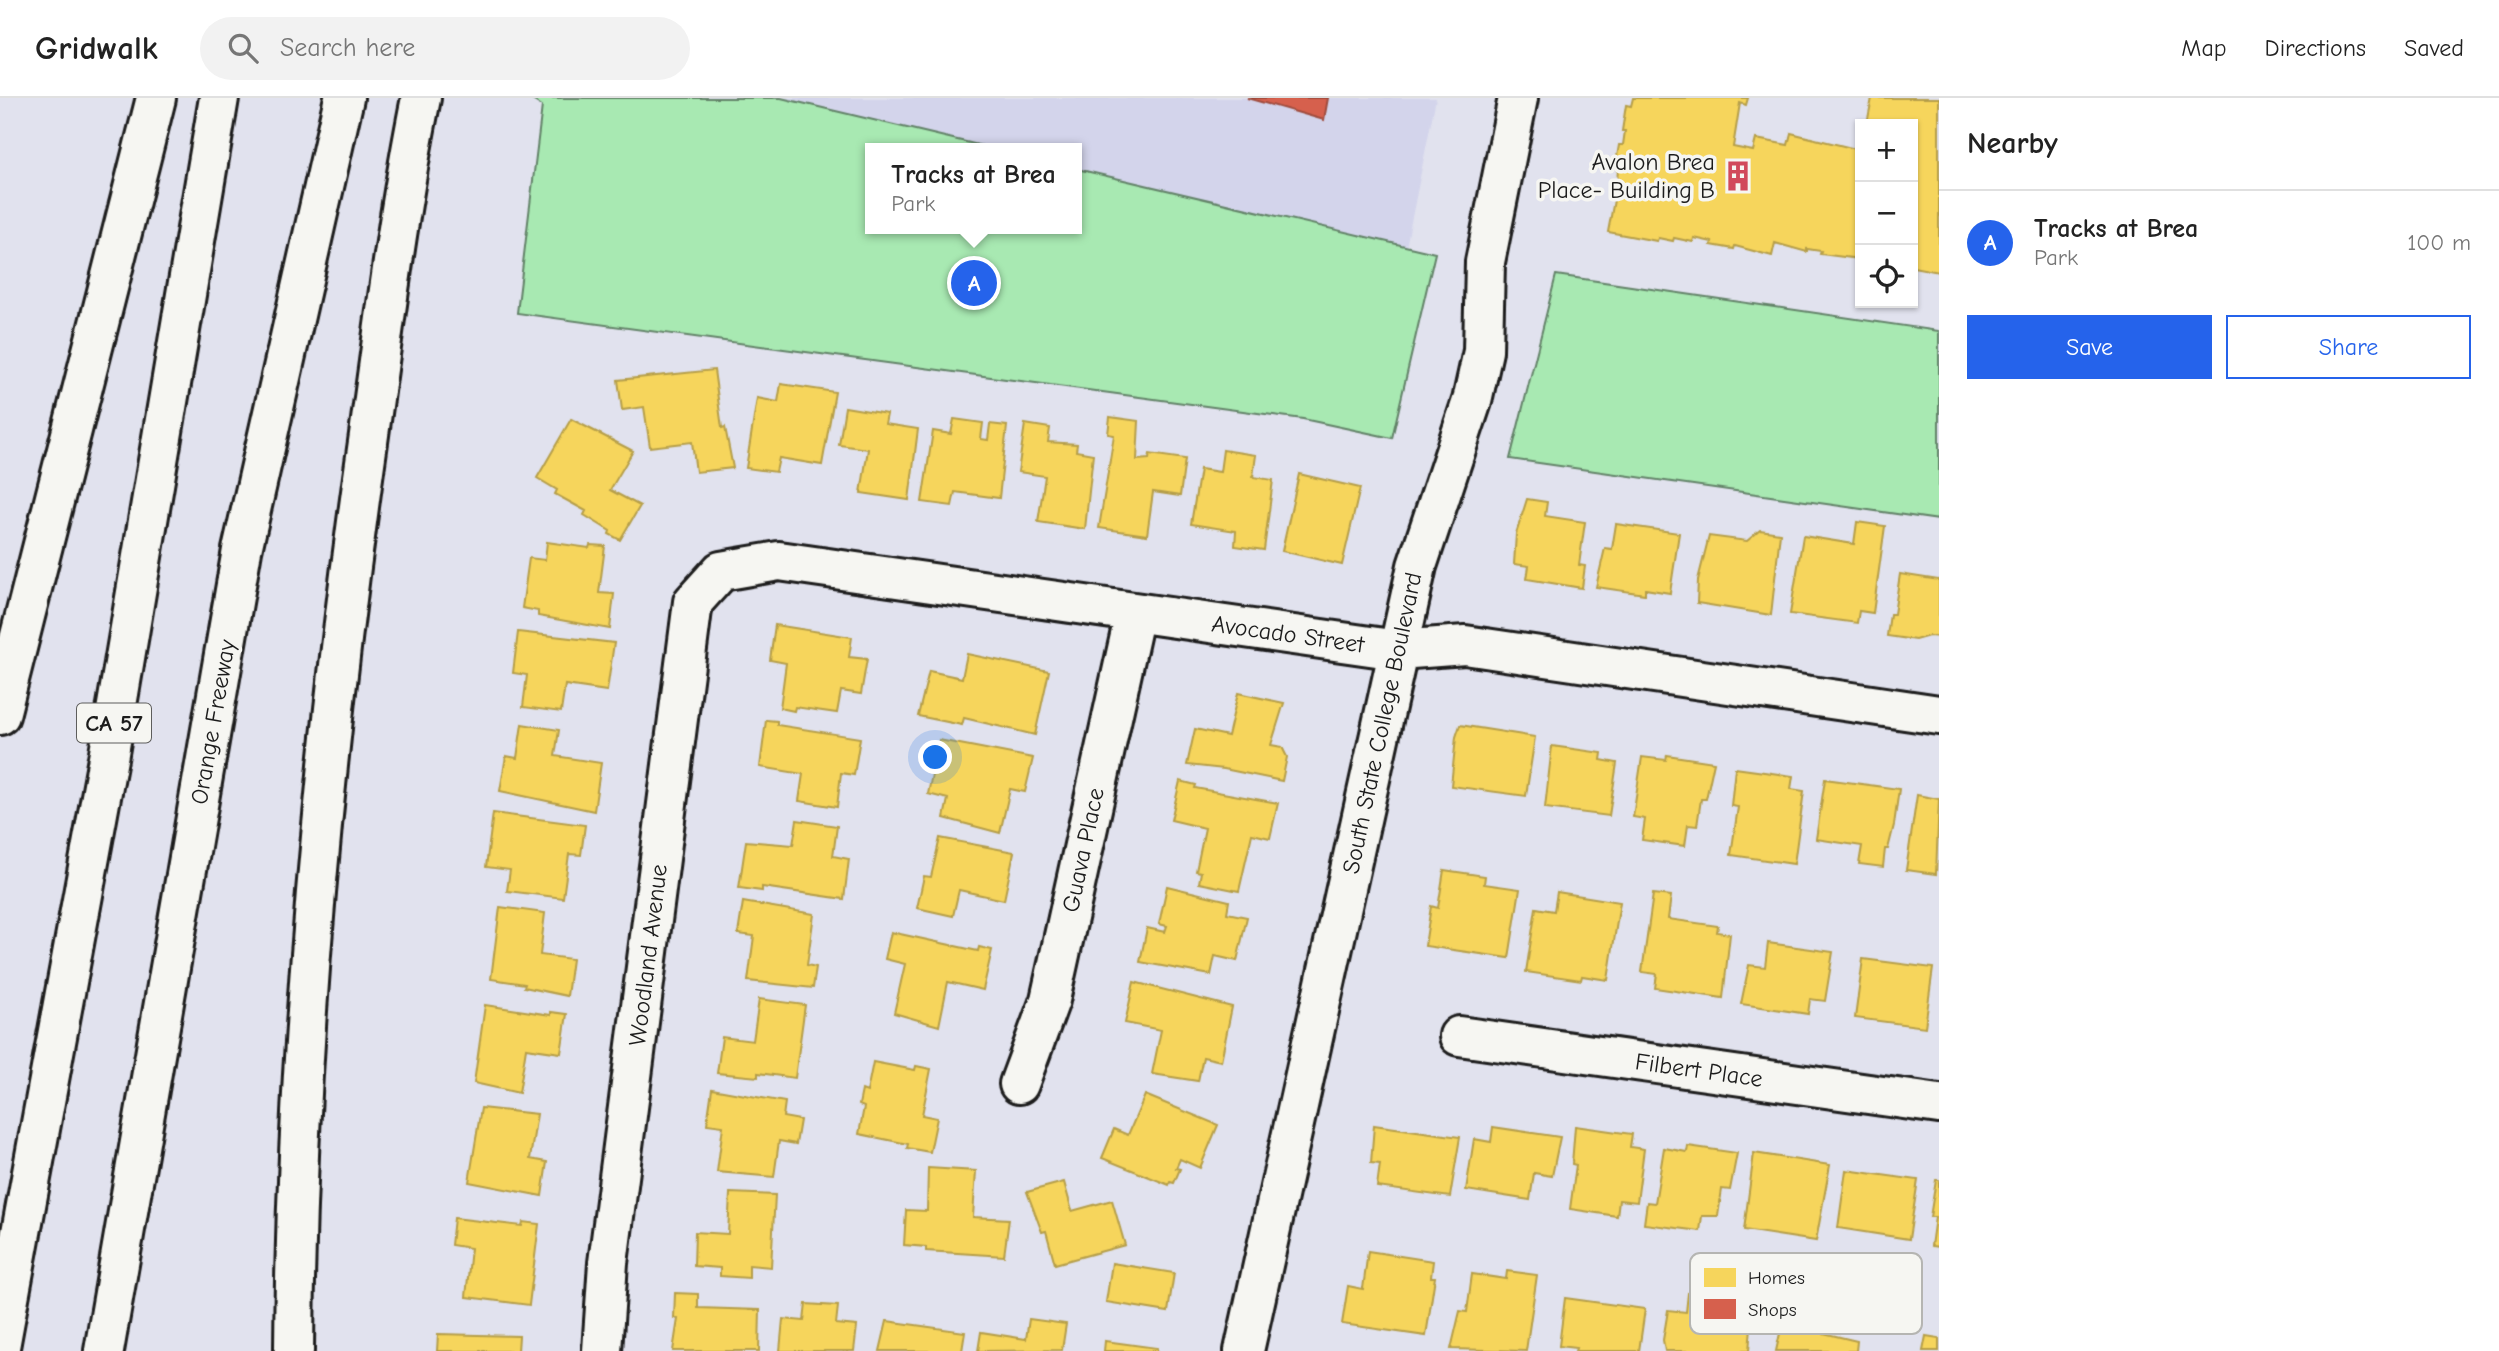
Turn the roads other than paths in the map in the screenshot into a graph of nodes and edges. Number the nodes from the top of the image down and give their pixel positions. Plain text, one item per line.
1 (156, 98) edge
2 (219, 98) edge
3 (421, 98) edge
4 (1518, 98) edge
5 (343, 103) edge
6 (721, 570) joint
7 (1135, 613) junction
8 (1398, 649) junction
9 (0, 715) edge
10 (1939, 715) edge
11 (1459, 1036) dead end
12 (1019, 1084) dead end
13 (1939, 1104) edge
14 (0, 1347) edge
15 (104, 1351) edge
16 (294, 1351) edge
17 (602, 1351) edge
18 (1244, 1351) edge

1 - 9 main road
2 - 14 main road, CA 57
3 - 16 main road
4 - 8 main road, South State College Boulevard
5 - 15 main road, Orange Freeway
6 - 7 main road, Avocado Street
6 - 17 main road, Woodland Avenue
7 - 8 main road, Avocado Street
7 - 12 main road, Guava Place
8 - 10 main road, Avocado Street
8 - 18 main road, South State College Boulevard
11 - 13 main road, Filbert Place

